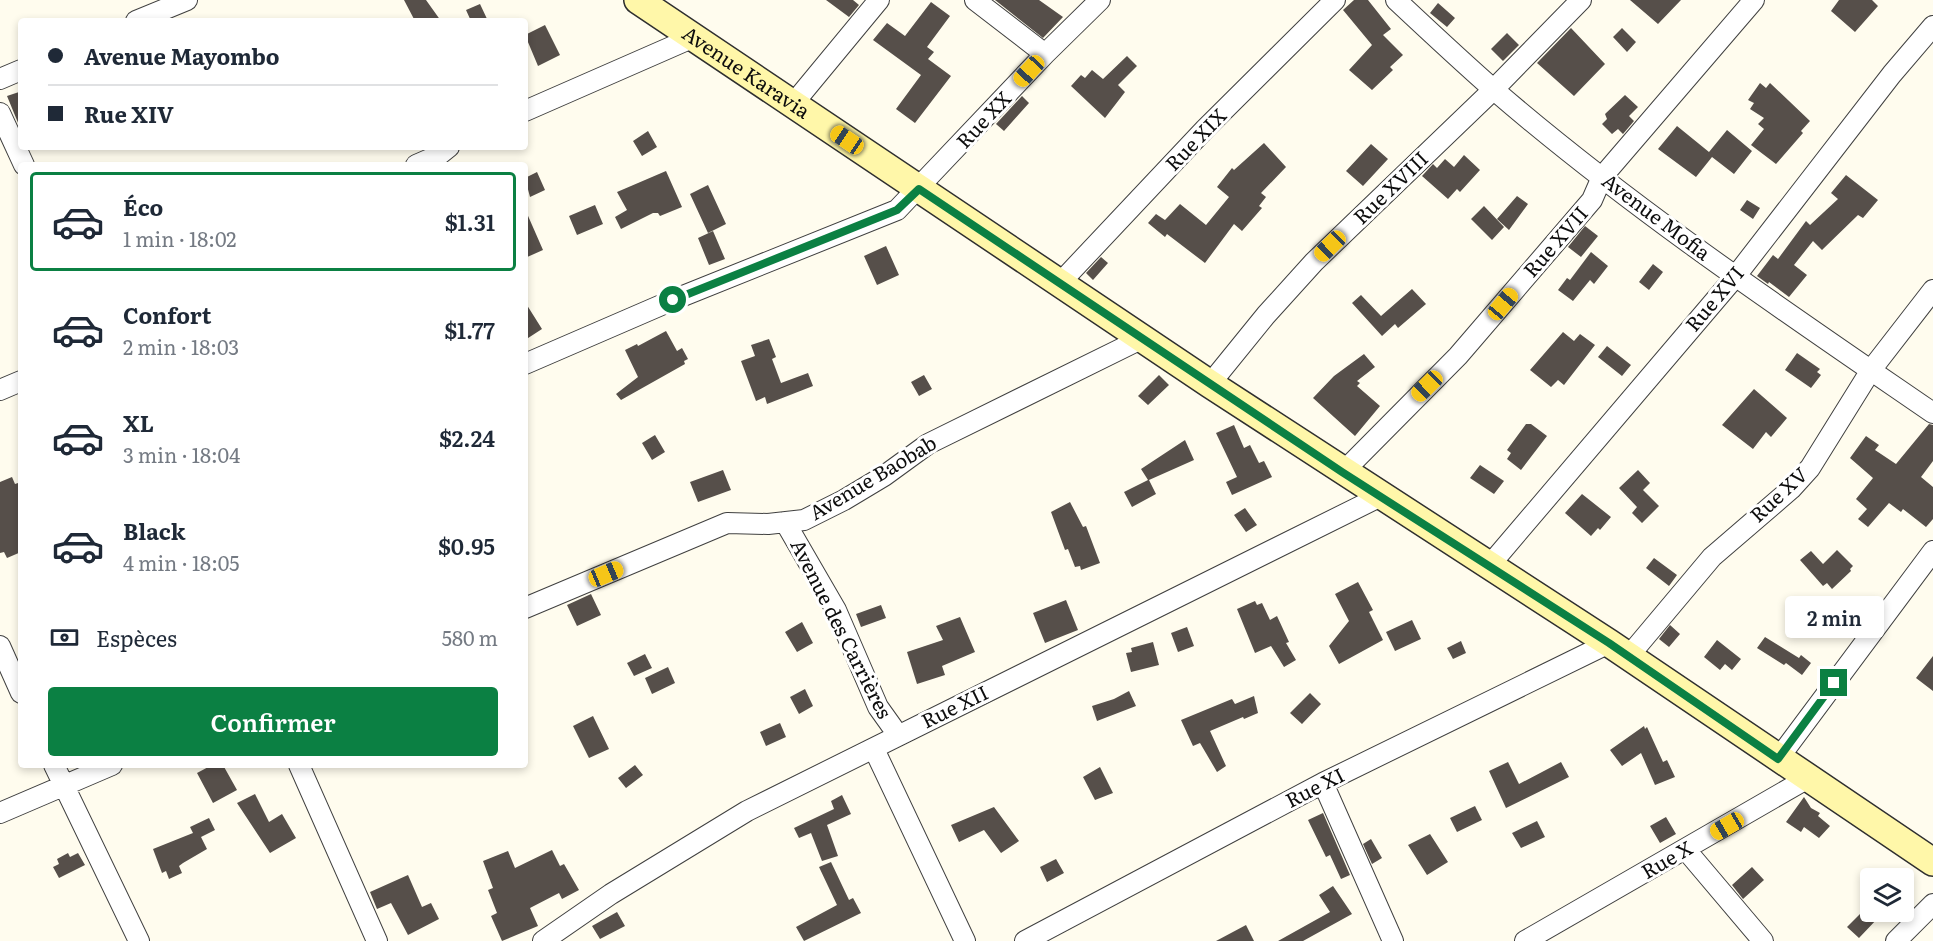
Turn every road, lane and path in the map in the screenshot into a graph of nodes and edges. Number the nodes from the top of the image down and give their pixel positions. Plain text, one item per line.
1 (186, 0) edge
2 (638, 0) edge
3 (879, 0) edge
4 (975, 0) edge
5 (1100, 0) edge
6 (1335, 0) edge
7 (1396, 0) edge
8 (1581, 0) edge
9 (1754, 0) edge
10 (143, 18) edge
11 (1933, 26) edge
12 (694, 37) junction
13 (1045, 54) junction
14 (18, 71) edge
15 (0, 79) edge
16 (1494, 89) junction
17 (793, 104) junction
18 (528, 110) edge
19 (0, 113) edge
20 (445, 150) edge
21 (23, 162) edge
22 (423, 162) edge
23 (1602, 177) junction
24 (919, 189) junction
25 (1735, 277) junction
26 (1060, 283) junction
27 (1933, 290) edge
28 (1143, 338) junction
29 (528, 363) edge
30 (1870, 370) junction
31 (18, 382) edge
32 (1210, 384) junction
33 (0, 390) edge
34 (1933, 413) edge
35 (1342, 472) junction
36 (1381, 496) junction
37 (785, 522) junction
38 (1933, 551) edge
39 (1489, 566) junction
40 (528, 607) edge
41 (0, 646) edge
42 (1618, 650) junction
43 (18, 686) edge
44 (898, 735) junction
45 (874, 749) junction
46 (1778, 759) junction
47 (55, 768) edge
48 (105, 768) edge
49 (300, 768) edge
50 (1808, 778) junction
51 (1323, 783) junction
52 (63, 787) junction
53 (0, 813) edge
54 (1686, 850) junction
55 (1933, 862) edge
56 (1933, 904) edge
57 (140, 941) edge
58 (377, 941) edge
59 (543, 941) edge
60 (964, 941) edge
61 (1025, 941) edge
62 (1394, 941) edge
63 (1525, 941) edge
64 (1763, 941) edge
65 (1896, 941) edge

1 - 10 street
2 - 12 street, Avenue Karavia
3 - 17 street
4 - 13 street
5 - 13 street, Rue XX
6 - 26 street, Rue XIX
7 - 16 street, Avenue Mofia
8 - 16 street, Rue XVIII
9 - 23 street, Rue XVII
11 - 25 street, Rue XVI
12 - 17 street, Avenue Karavia
12 - 18 street
13 - 24 street, Rue XX
14 - 15 street
16 - 23 street, Avenue Mofia
16 - 32 street, Rue XVIII
17 - 24 street, Avenue Karavia
19 - 21 street
20 - 22 street
23 - 25 street, Avenue Mofia
23 - 35 street, Rue XVII
24 - 26 street, Avenue Karavia
24 - 29 street, Rue XX
25 - 30 street, Avenue Mofia
25 - 39 street, Rue XVI
26 - 28 street, Avenue Karavia
27 - 30 street, Rue XV
28 - 32 street, Avenue Karavia
28 - 37 street, Avenue Baobab
30 - 34 street, Avenue Mofia
30 - 42 street, Rue XV
31 - 33 street
32 - 35 street, Avenue Karavia
35 - 36 street, Avenue Karavia
36 - 39 street, Avenue Karavia
36 - 44 street, Rue XII
37 - 40 street, Avenue Baobab
37 - 44 street, Avenue des Carrières
38 - 46 street
39 - 42 street, Avenue Karavia
41 - 43 street
42 - 46 street, Avenue Karavia
42 - 51 street, Rue XI
44 - 45 street, Rue XII
45 - 59 street, Rue XII
45 - 60 street, Avenue des Carrières
46 - 50 street, Avenue Karavia
47 - 52 street
48 - 52 street
49 - 58 street
50 - 54 street, Rue X
50 - 55 street, Avenue Karavia
51 - 61 street, Rue XI
51 - 62 street
52 - 53 street
52 - 57 street
54 - 63 street, Rue X
54 - 64 street
56 - 65 street

